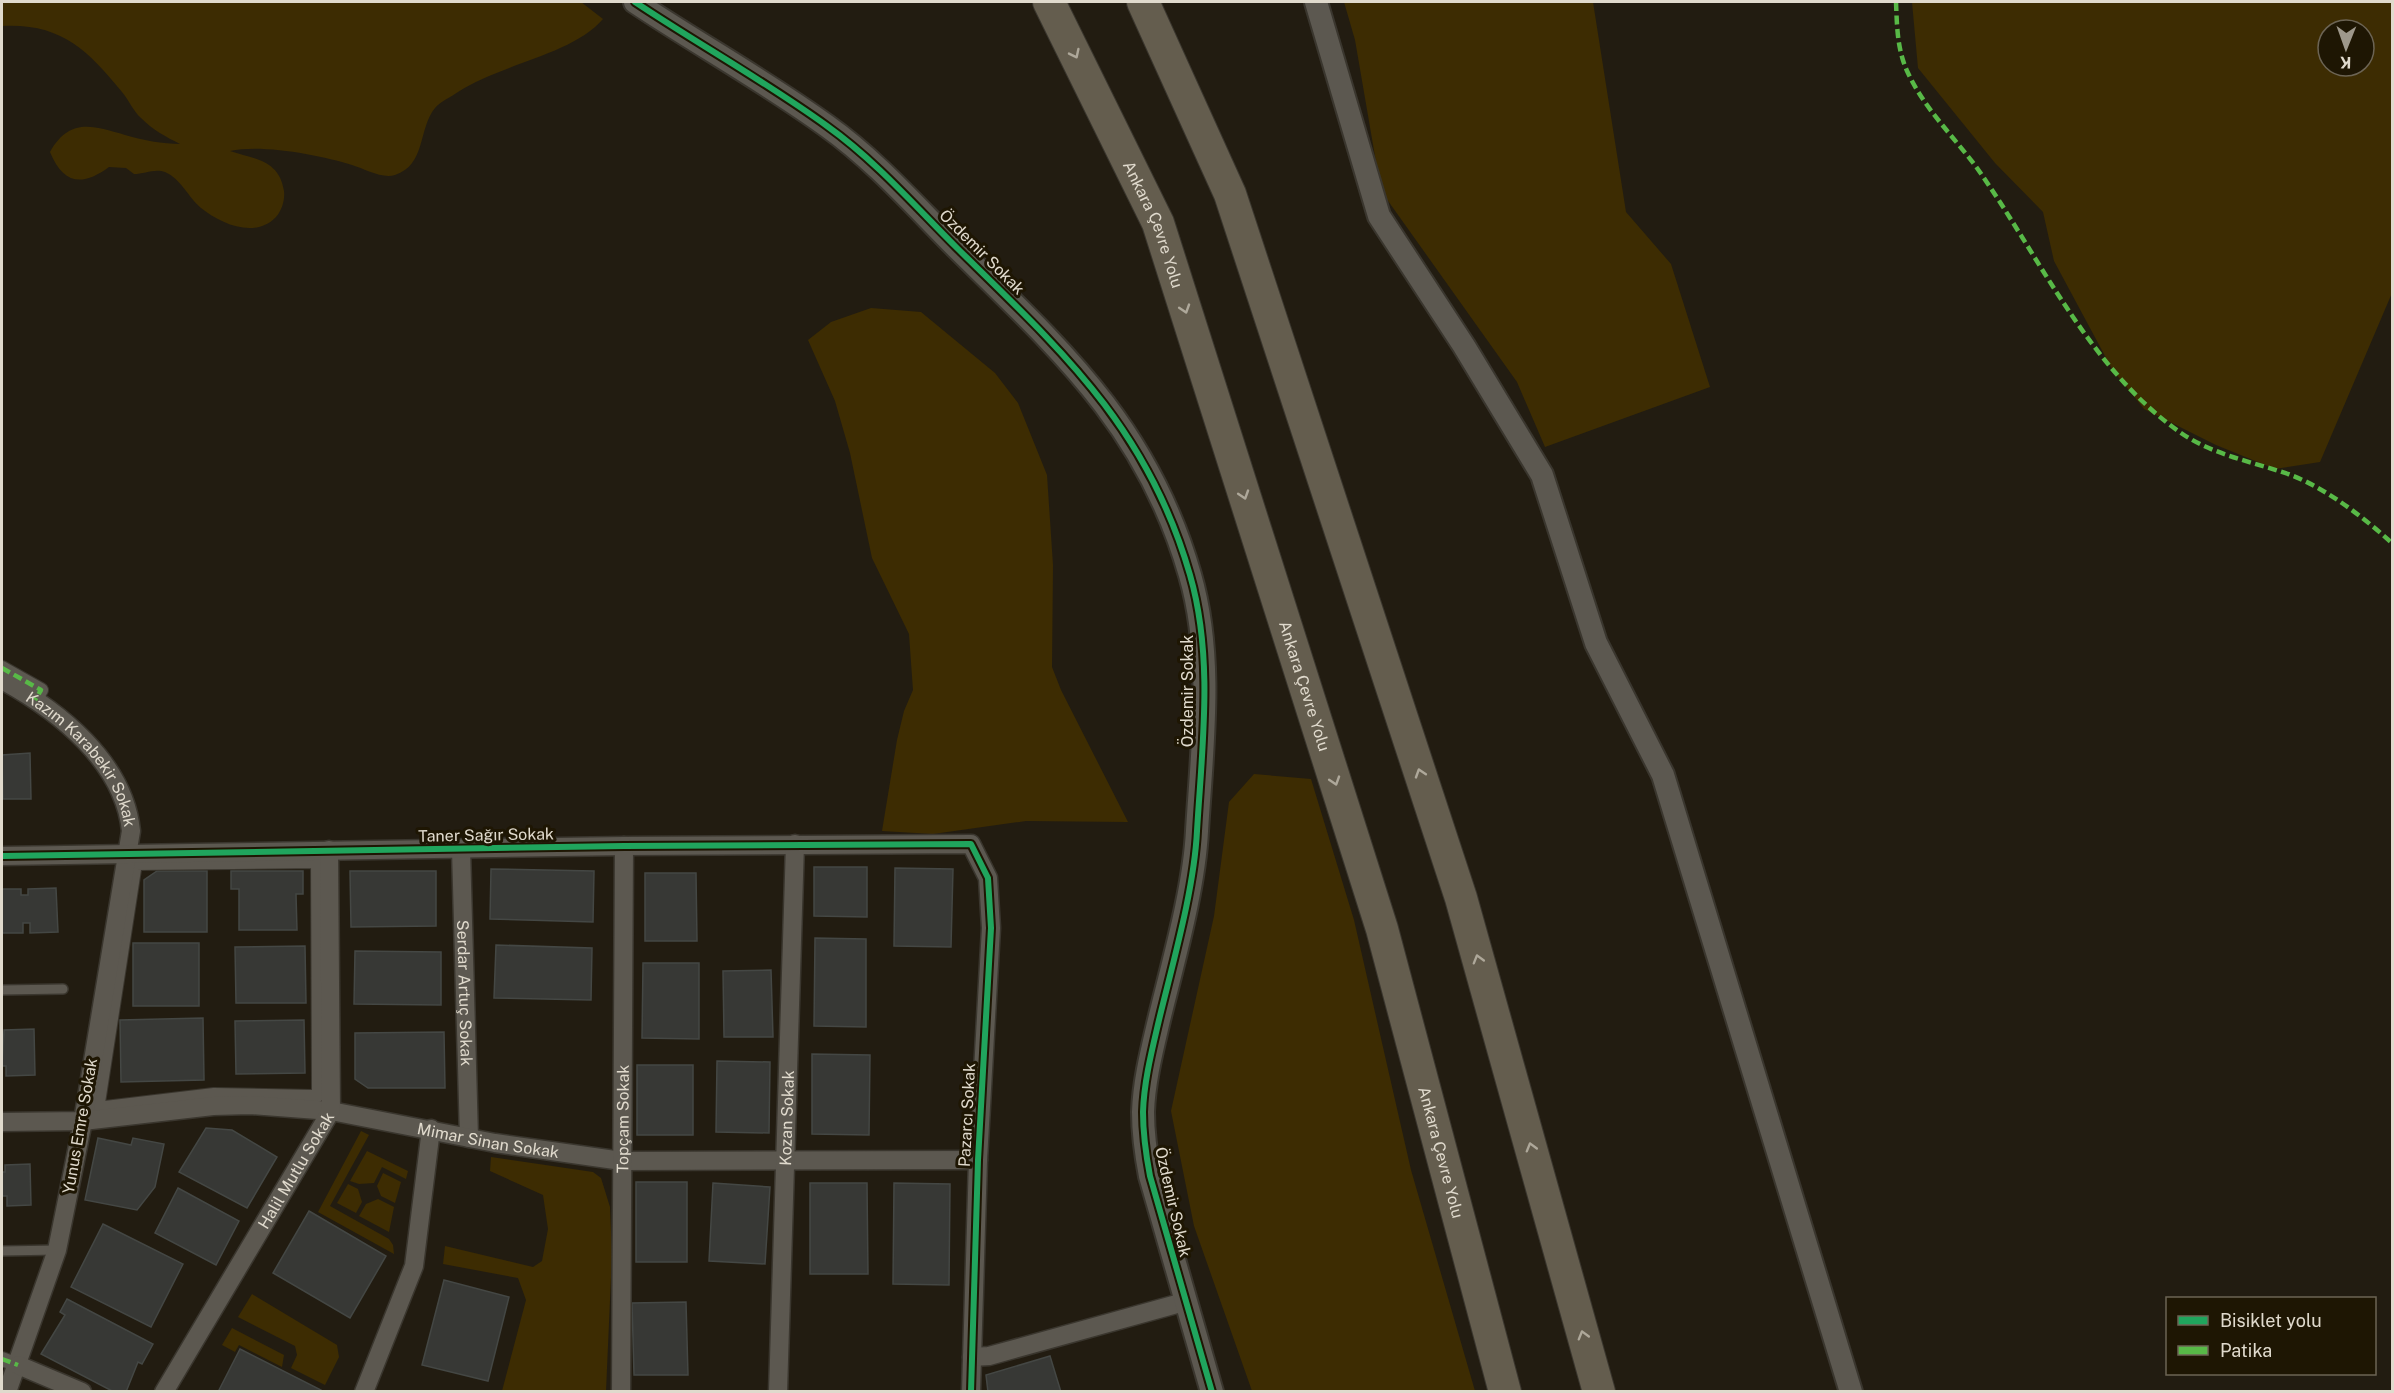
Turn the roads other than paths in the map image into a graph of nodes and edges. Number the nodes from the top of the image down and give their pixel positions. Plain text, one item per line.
1 (635, 2) edge
2 (1049, 2) edge
3 (1143, 2) edge
4 (1316, 2) edge
5 (2, 668) edge
6 (2, 680) edge
7 (34, 700) junction
8 (795, 844) junction
9 (971, 844) joint
10 (624, 846) junction
11 (461, 849) junction
12 (329, 850) junction
13 (127, 854) junction
14 (2, 856) edge
15 (63, 989) dead end
16 (2, 990) edge
17 (97, 1109) joint
18 (331, 1111) junction
19 (83, 1121) junction
20 (2, 1122) edge
21 (431, 1129) junction
22 (469, 1137) junction
23 (978, 1160) junction
24 (622, 1161) junction
25 (785, 1161) junction
26 (57, 1250) junction
27 (2, 1251) edge
28 (1184, 1302) junction
29 (972, 1357) junction
30 (10, 1362) edge
31 (8, 1392) edge
32 (82, 1392) edge
33 (164, 1392) edge
34 (364, 1392) edge
35 (621, 1392) edge
36 (778, 1392) edge
37 (971, 1392) edge
38 (1212, 1392) edge
39 (1506, 1392) edge
40 (1599, 1392) edge
41 (1851, 1392) edge

1 - 28 street, Özdemir Sokak
2 -> 39 highway, Ankara Çevre Yolu
40 -> 3 highway
4 - 41 street
5 - 7 street
6 - 7 street, Kazım Karabekir Sokak
7 - 13 street, Kazım Karabekir Sokak
8 - 9 street, Taner Sağır Sokak
8 - 10 street, Taner Sağır Sokak
8 - 25 street, Kozan Sokak
9 - 23 street, Pazarcı Sokak
10 - 11 street, Taner Sağır Sokak
10 - 24 street, Topçam Sokak
11 - 12 street, Taner Sağır Sokak
11 - 22 street, Serdar Artuç Sokak
12 - 13 street, Taner Sağır Sokak
12 - 18 street, Halil Mutlu Sokak
13 - 14 street, Taner Sağır Sokak
13 - 19 street, Yunus Emre Sokak
15 - 16 lane
17 - 17 street
18 - 19 street, Mimar Sinan Sokak
18 - 21 street, Mimar Sinan Sokak
18 - 33 street, Halil Mutlu Sokak
19 - 20 street, Mimar Sinan Sokak
19 - 26 street, Yunus Emre Sokak
21 - 22 street, Mimar Sinan Sokak
21 - 34 street
22 - 24 street, Mimar Sinan Sokak
23 - 25 street, Mimar Sinan Sokak
23 - 29 street, Pazarcı Sokak
24 - 25 street, Mimar Sinan Sokak
24 - 35 street, Topçam Sokak
25 - 36 street, Kozan Sokak
26 - 27 lane
26 - 30 street, Yunus Emre Sokak
28 - 29 street
28 - 38 street, Özdemir Sokak
29 - 37 street, Pazarcı Sokak
30 - 31 street, Yunus Emre Sokak
30 - 32 street

